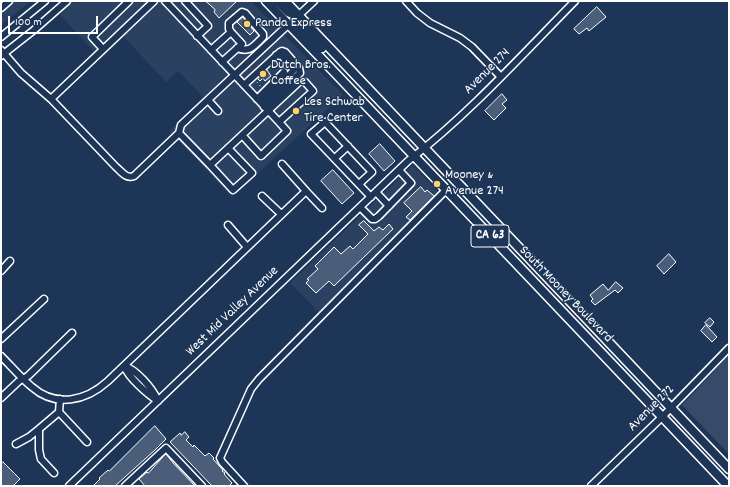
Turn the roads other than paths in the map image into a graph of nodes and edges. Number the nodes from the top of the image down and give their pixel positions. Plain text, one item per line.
1 (10, 1) edge
2 (45, 1) edge
3 (67, 1) edge
4 (129, 1) edge
5 (154, 1) edge
6 (165, 1) edge
7 (176, 1) edge
8 (185, 1) edge
9 (266, 1) edge
10 (277, 1) edge
11 (285, 1) edge
12 (314, 1) edge
13 (406, 1) edge
14 (575, 1) edge
15 (170, 6) junction
16 (1, 8) edge
17 (298, 15) junction
18 (289, 24) junction
19 (231, 32) junction
20 (197, 36) junction
21 (1, 37) edge
22 (237, 48) junction
23 (104, 49) junction
24 (211, 50) junction
25 (2, 53) edge
26 (222, 62) junction
27 (284, 72) dead end
28 (234, 75) junction
29 (500, 76) junction
30 (359, 79) junction
31 (246, 83) junction
32 (51, 99) junction
33 (208, 100) junction
34 (262, 105) junction
35 (218, 111) dead end
36 (280, 122) junction
37 (179, 133) junction
38 (242, 135) junction
39 (348, 146) junction
40 (228, 148) junction
41 (425, 149) junction
42 (415, 156) junction
43 (334, 158) junction
44 (282, 164) dead end
45 (210, 165) junction
46 (398, 170) junction
47 (359, 184) junction
48 (446, 190) junction
49 (306, 191) junction
50 (376, 192) junction
51 (262, 196) dead end
52 (371, 197) junction
53 (389, 206) junction
54 (360, 207) junction
55 (322, 208) dead end
56 (281, 214) junction
57 (228, 225) dead end
58 (247, 247) junction
59 (10, 262) dead end
60 (1, 271) edge
61 (44, 299) dead end
62 (72, 333) dead end
63 (1, 339) edge
64 (729, 348) edge
65 (1, 356) edge
66 (124, 366) junction
67 (23, 379) junction
68 (1, 398) edge
69 (60, 399) junction
70 (158, 401) junction
71 (671, 408) junction
72 (59, 412) junction
73 (662, 417) junction
74 (39, 429) junction
75 (87, 442) dead end
76 (16, 444) dead end
77 (729, 469) edge
78 (54, 473) dead end
79 (129, 485) edge
80 (69, 486) edge
81 (202, 486) edge
82 (244, 486) edge
83 (591, 486) edge
84 (728, 486) edge

1 - 16 street
2 - 21 street
3 - 25 street
4 - 23 street
5 - 23 street
6 - 15 street
7 - 15 street
8 - 20 street
9 - 18 main road, South Mooney Boulevard / CA 63
10 - 17 main road
11 - 17 main road, South Mooney Boulevard / CA 63
12 - 17 street
13 - 29 street
14 - 29 street, Avenue 274
15 - 20 street
17 - 30 main road, South Mooney Boulevard / CA 63
18 - 28 street
18 - 30 main road
18 - 42 main road, South Mooney Boulevard / CA 63
19 - 22 street
19 - 22 street
19 - 24 street
20 - 24 street
22 - 26 street
23 - 32 street
24 - 26 street
25 - 32 street
26 - 28 street
27 - 34 street
28 - 31 street
28 - 33 street
29 - 41 street, Avenue 274
30 - 41 main road, South Mooney Boulevard / CA 63
31 - 34 street
31 - 34 street
32 - 37 street
33 - 35 street
33 - 37 street
34 - 36 street
34 - 36 street
34 - 38 street
36 - 38 street
37 - 45 street
38 - 40 street
39 - 43 street
39 - 43 street
39 - 47 street
40 - 45 street
40 - 45 street
41 - 42 street, Avenue 274
41 - 71 main road, South Mooney Boulevard / CA 63
42 - 46 street, West Mid Valley Avenue
42 - 48 main road, South Mooney Boulevard / CA 63
43 - 47 street
44 - 49 street
46 - 50 street, West Mid Valley Avenue
46 - 53 street
47 - 52 street
48 - 73 main road, South Mooney Boulevard / CA 63
48 - 82 street
49 - 55 street
49 - 56 street
50 - 52 street, West Mid Valley Avenue
50 - 53 street
51 - 56 street
52 - 54 street, West Mid Valley Avenue
53 - 54 street
54 - 70 street, West Mid Valley Avenue
56 - 58 street
57 - 58 street
58 - 66 street
59 - 60 street
61 - 63 street
62 - 67 street
64 - 71 street, Avenue 272
65 - 67 street
66 - 69 street
66 - 70 street
67 - 68 street
67 - 69 street
69 - 72 street
70 - 80 street, West Mid Valley Avenue
71 - 73 street, Avenue 272
71 - 77 main road, South Mooney Boulevard / CA 63
72 - 74 street
72 - 75 street
73 - 83 street, Avenue 272
73 - 84 main road, South Mooney Boulevard / CA 63
74 - 76 street
74 - 78 street
79 - 81 street

